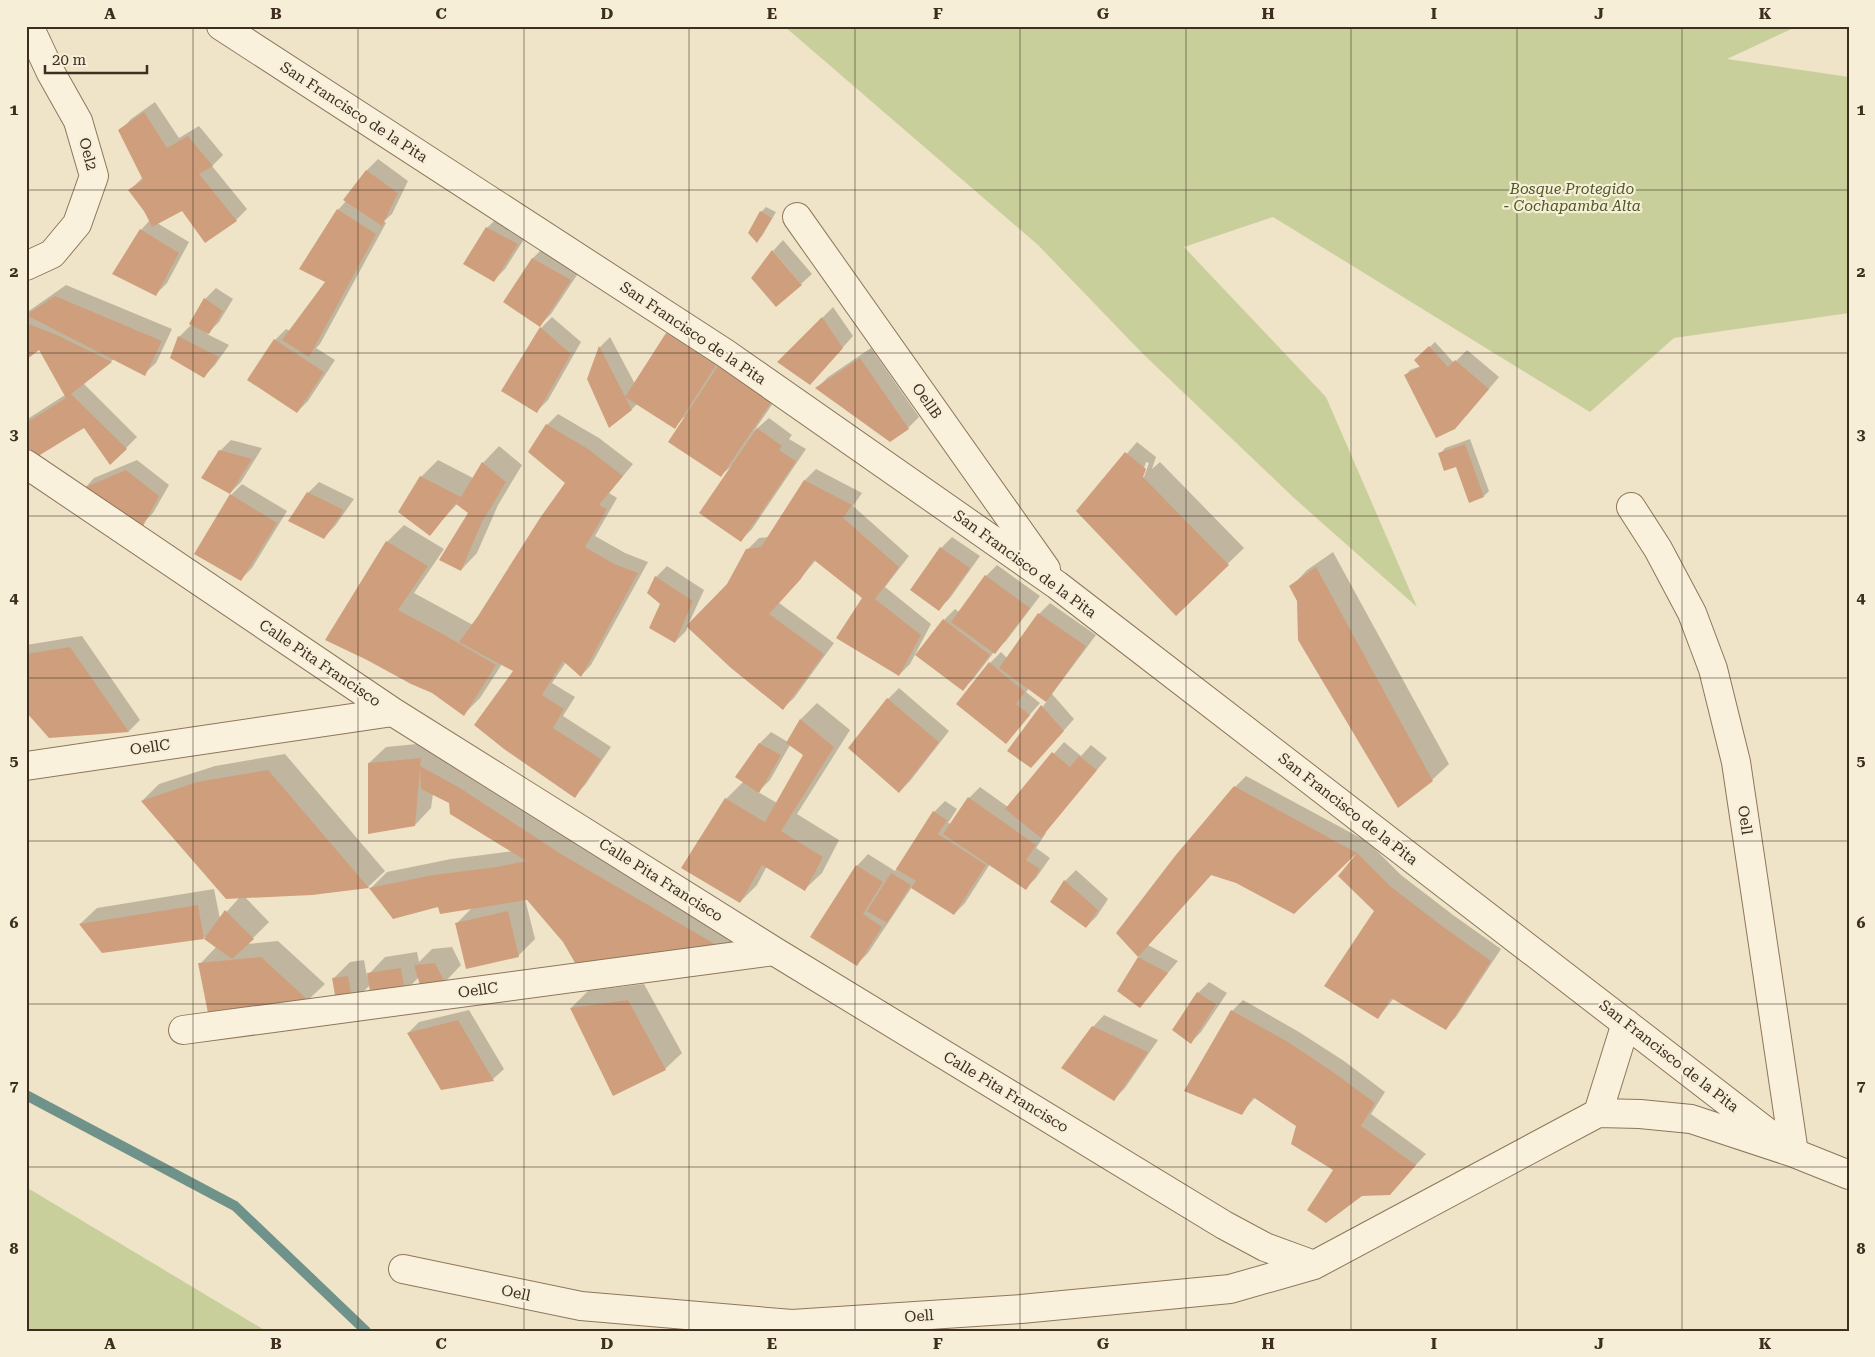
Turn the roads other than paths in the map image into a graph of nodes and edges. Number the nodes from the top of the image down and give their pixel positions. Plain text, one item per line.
1 (29, 26) edge
2 (221, 26) edge
3 (797, 217) dead end
4 (26, 266) edge
5 (26, 464) edge
6 (1631, 507) dead end
7 (1057, 585) junction
8 (393, 712) junction
9 (26, 766) edge
10 (774, 951) junction
11 (1626, 1023) junction
12 (183, 1030) dead end
13 (1598, 1113) junction
14 (1794, 1153) junction
15 (1849, 1175) edge
16 (1314, 1265) junction
17 (403, 1269) dead end

1 - 4 street, Oel2
2 - 7 street, San Francisco de la Pita
3 - 7 street, OellB
5 - 8 street, Calle Pita Francisco
6 - 14 street, Oell
7 - 11 street, San Francisco de la Pita
8 - 9 street, OellC
8 - 10 street, Calle Pita Francisco
10 - 12 street, OellC
10 - 16 street, Calle Pita Francisco
11 - 13 street
11 - 14 street, San Francisco de la Pita
13 - 14 street, San Francisco de la Pita
13 - 16 street, San Francisco de la Pita
14 - 15 street, San Francisco de la Pita
16 - 17 street, Oell

